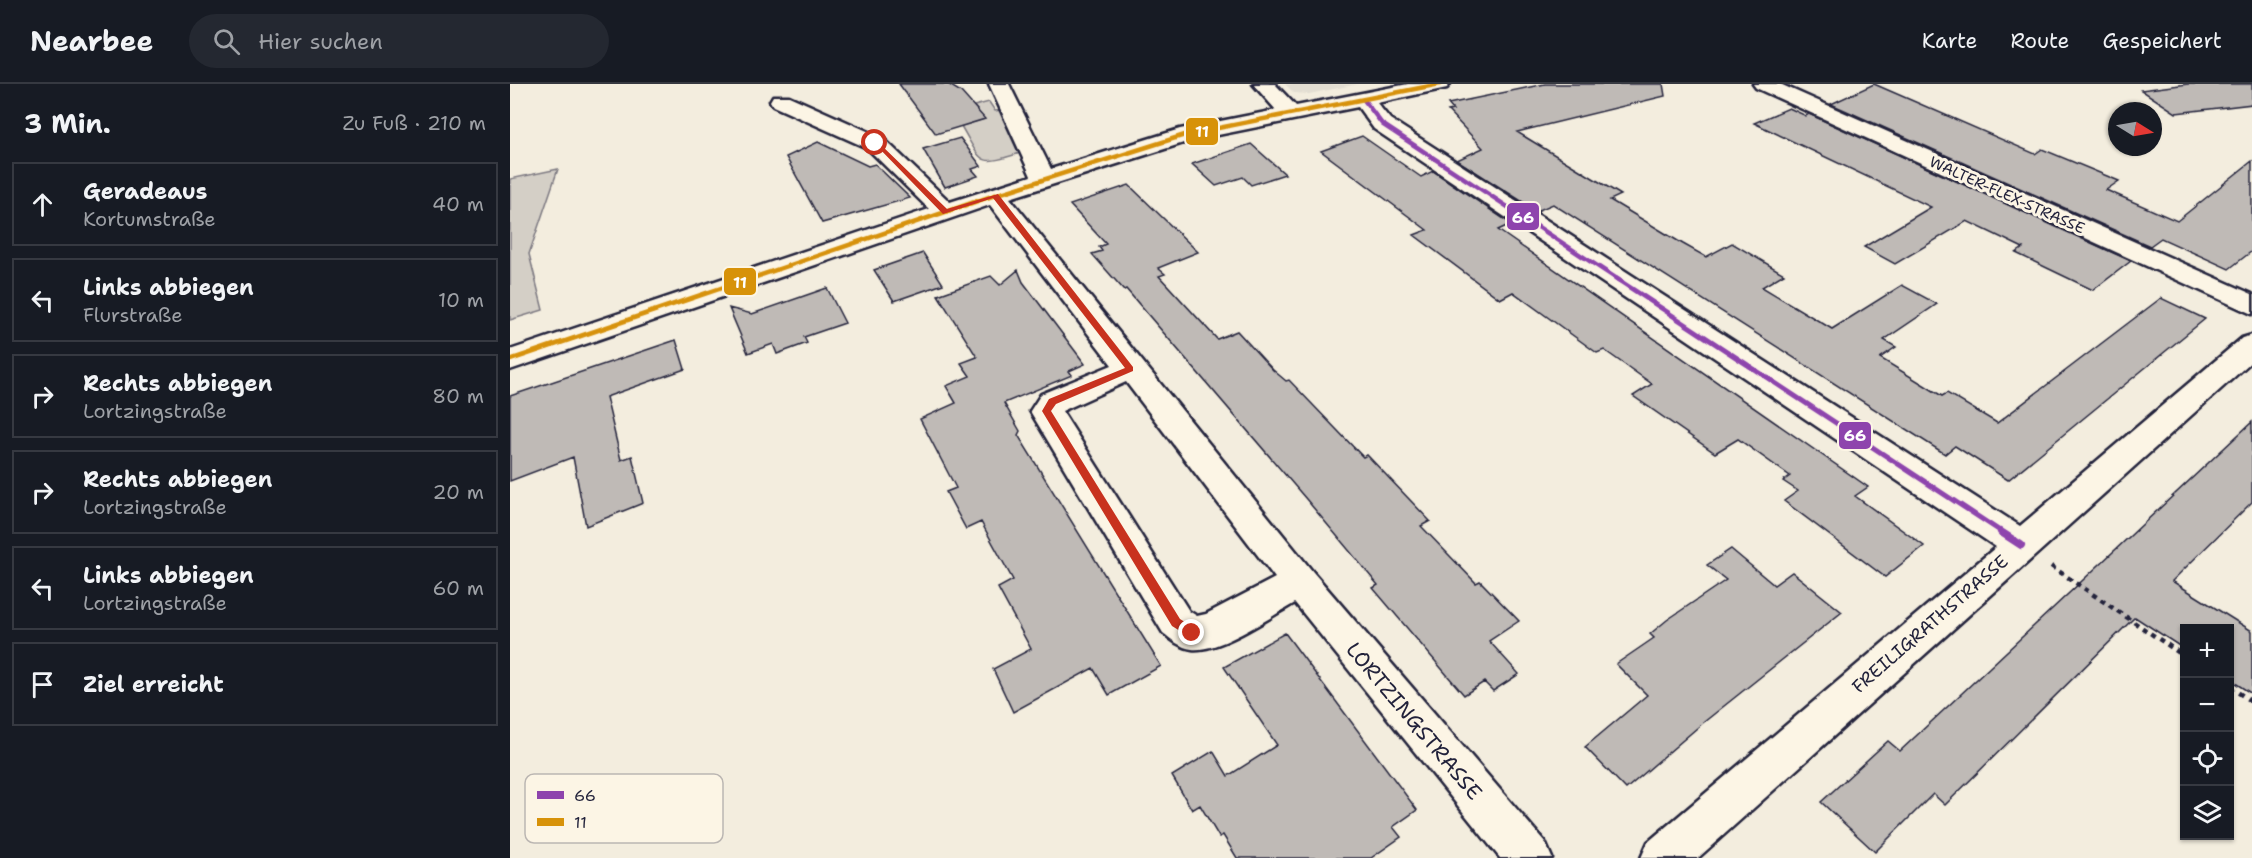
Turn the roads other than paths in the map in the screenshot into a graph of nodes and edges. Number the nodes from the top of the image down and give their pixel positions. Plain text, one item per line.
1 (999, 84) edge
2 (1263, 84) edge
3 (1440, 84) edge
4 (1763, 84) edge
5 (1364, 100) junction
6 (781, 101) dead end
7 (1290, 112) junction
8 (1046, 181) junction
9 (995, 195) junction
10 (946, 212) junction
11 (2252, 305) edge
12 (2252, 345) edge
13 (510, 360) edge
14 (1130, 369) junction
15 (2021, 545) junction
16 (1300, 583) junction
17 (1529, 858) edge
18 (1664, 858) edge

1 - 8 street
2 - 7 street
3 - 5 street
4 - 11 street, WALTER-FLEX-STRASSE
5 - 7 street
5 - 15 street
6 - 10 street
7 - 8 street
8 - 9 street
9 - 10 street
9 - 14 street, LORTZINGSTRASSE
10 - 13 street
12 - 15 street, FREILIGRATHSTRASSE
14 - 16 street, LORTZINGSTRASSE
14 - 16 street
15 - 18 street, FREILIGRATHSTRASSE
16 - 17 street, LORTZINGSTRASSE

